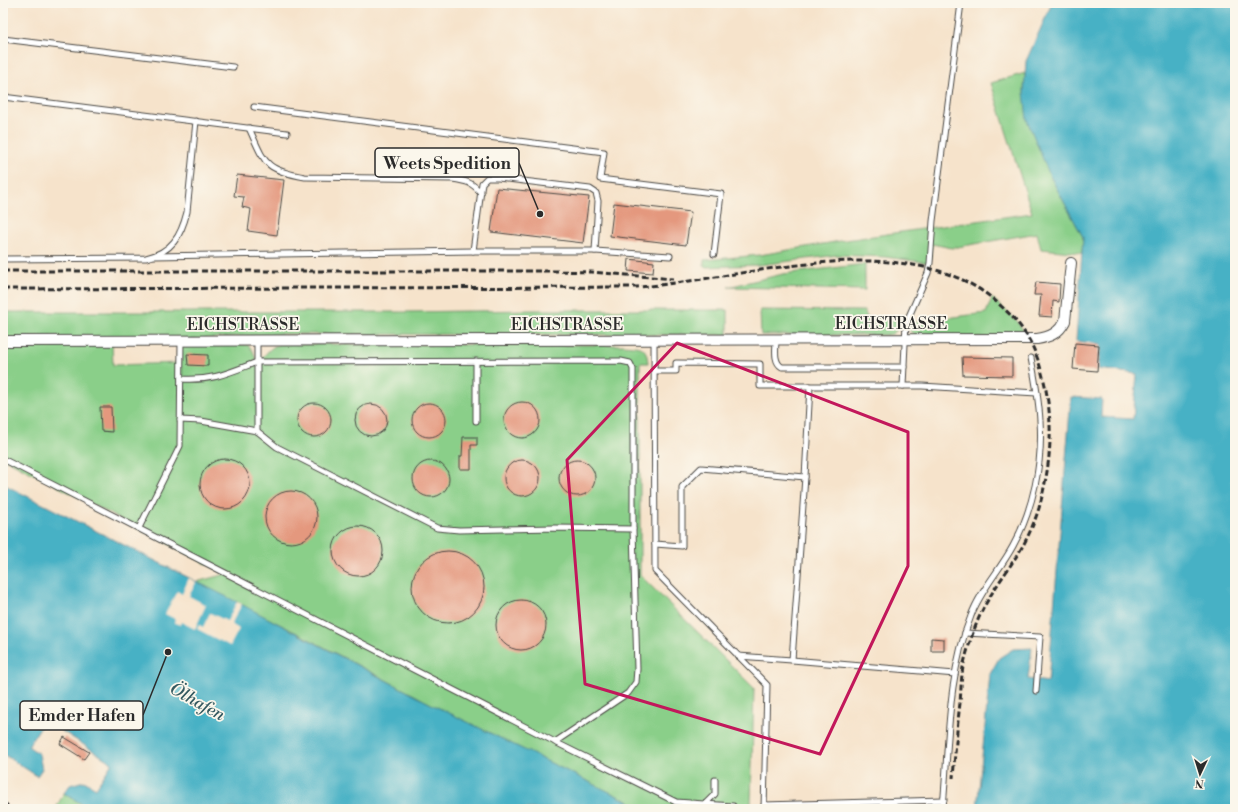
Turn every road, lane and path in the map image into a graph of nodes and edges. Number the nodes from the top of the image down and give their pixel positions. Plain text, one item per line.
1 (961, 3) edge
2 (3, 39) edge
3 (233, 67) dead end
4 (3, 97) edge
5 (254, 107) dead end
6 (196, 122) junction
7 (249, 128) junction
8 (287, 133) dead end
9 (481, 193) junction
10 (595, 251) junction
11 (473, 252) junction
12 (714, 254) dead end
13 (154, 256) junction
14 (670, 256) dead end
15 (3, 259) edge
16 (1071, 263) dead end
17 (905, 339) junction
18 (181, 340) junction
19 (257, 340) junction
20 (654, 340) junction
21 (776, 340) junction
22 (3, 341) edge
23 (1032, 358) dead end
24 (476, 361) junction
25 (257, 362) junction
26 (904, 367) junction
27 (654, 371) junction
28 (181, 379) junction
29 (810, 386) junction
30 (903, 386) junction
31 (1037, 393) junction
32 (180, 420) junction
33 (476, 421) dead end
34 (257, 431) junction
35 (3, 459) edge
36 (805, 477) junction
37 (138, 528) junction
38 (633, 529) junction
39 (654, 544) junction
40 (965, 633) junction
41 (738, 656) junction
42 (792, 660) junction
43 (955, 674) junction
44 (1036, 691) dead end
45 (555, 742) junction
46 (715, 780) dead end
47 (944, 800) junction
48 (705, 804) junction
49 (733, 806) dead end
50 (764, 807) edge
51 (943, 807) dead end

1 - 17 lane
2 - 3 lane
4 - 6 lane
5 - 12 lane
6 - 7 lane
6 - 13 lane
7 - 8 lane
7 - 9 lane
9 - 10 lane
9 - 11 lane
10 - 11 lane
10 - 14 lane
11 - 13 lane
13 - 15 lane
16 - 17 street, EICHSTRASSE
17 - 21 street, EICHSTRASSE
17 - 26 lane
18 - 19 street, EICHSTRASSE
18 - 22 street, EICHSTRASSE
18 - 28 lane
19 - 20 street, EICHSTRASSE
19 - 25 lane
20 - 21 street, EICHSTRASSE
20 - 27 lane
21 - 26 lane
23 - 31 lane
24 - 25 lane
24 - 33 lane
24 - 38 lane
25 - 28 lane
25 - 34 lane
26 - 30 lane
27 - 29 lane
27 - 39 lane
28 - 32 lane
29 - 30 lane
29 - 36 lane
30 - 31 lane
31 - 40 lane
32 - 34 lane
32 - 37 lane
34 - 38 lane
35 - 37 lane
36 - 39 lane
36 - 42 lane
37 - 45 lane
38 - 45 lane
39 - 41 lane
40 - 43 lane
40 - 44 lane
41 - 42 lane
41 - 50 lane
42 - 43 lane
43 - 47 lane
45 - 48 lane
46 - 48 lane
47 - 50 lane
47 - 51 lane
48 - 49 lane

